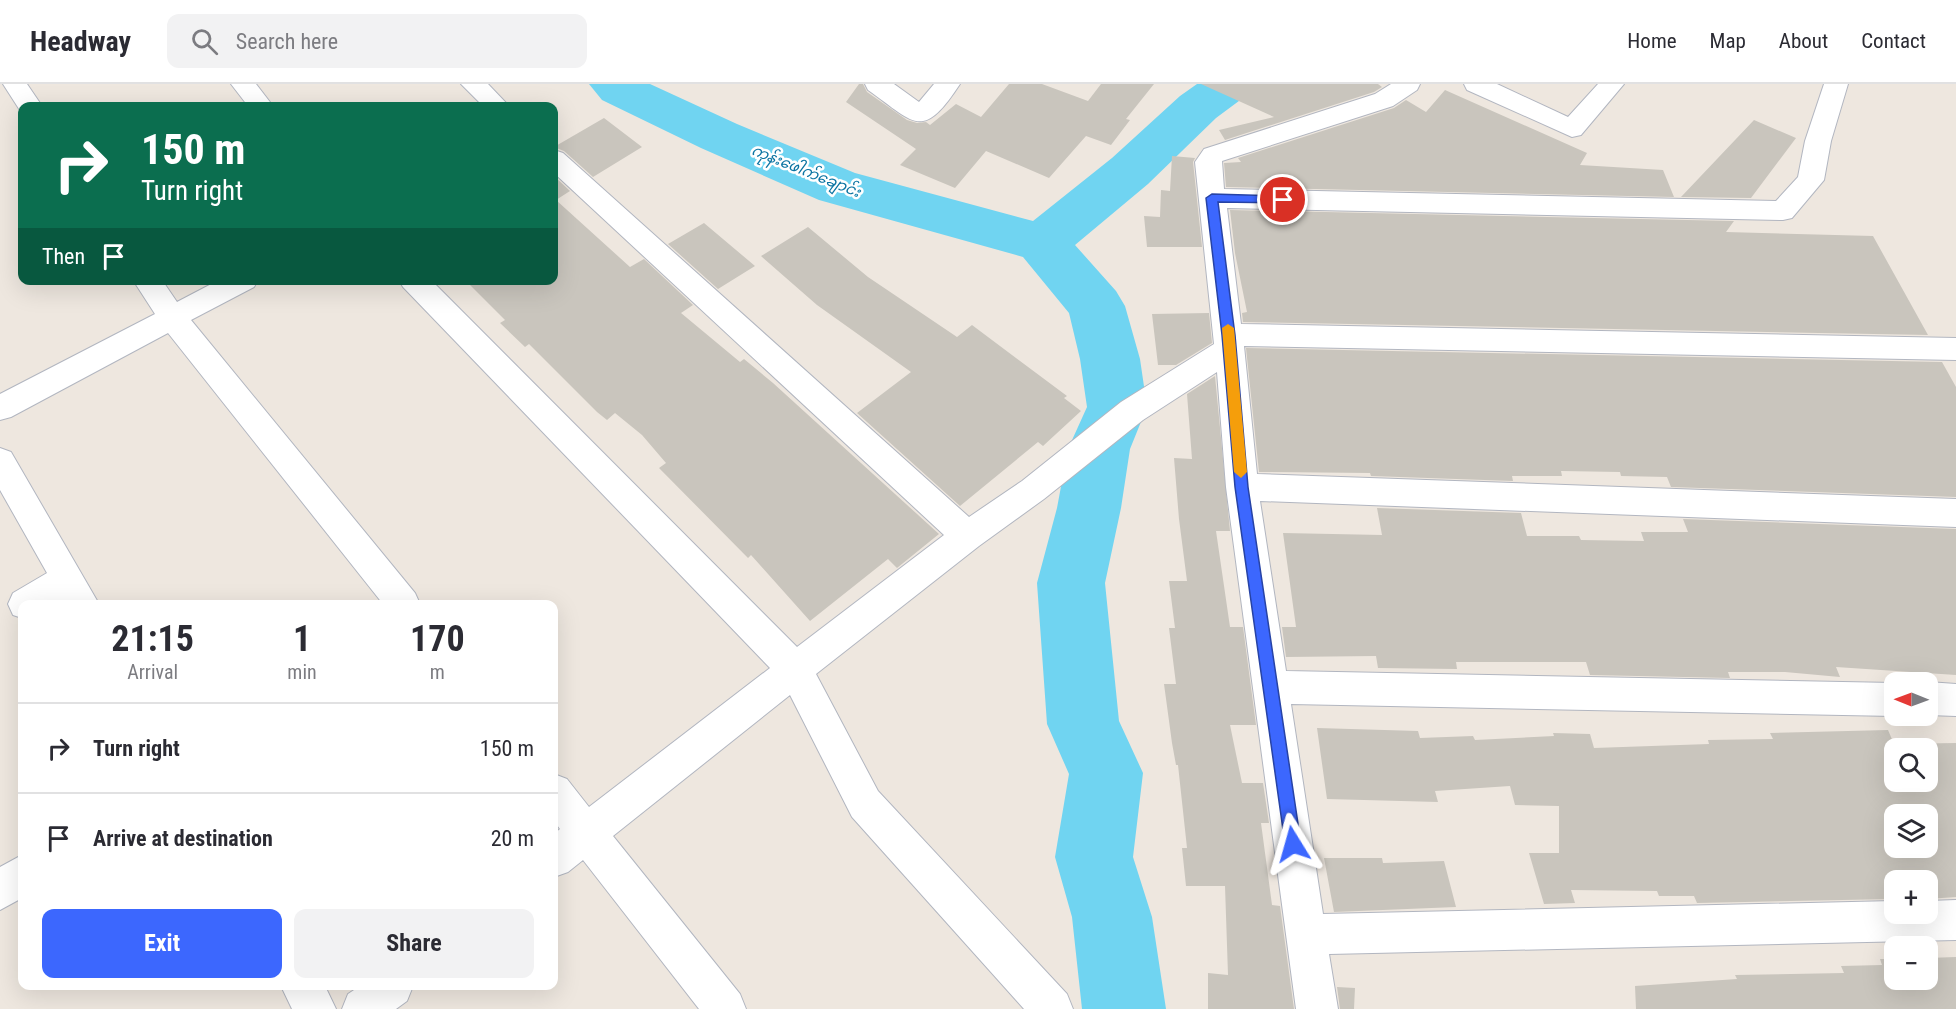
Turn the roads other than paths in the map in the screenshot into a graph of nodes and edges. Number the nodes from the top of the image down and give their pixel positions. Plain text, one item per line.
1 (15, 84) edge
2 (243, 84) edge
3 (473, 84) edge
4 (877, 84) edge
5 (948, 84) edge
6 (1408, 84) edge
7 (1476, 84) edge
8 (1612, 84) edge
9 (1836, 84) edge
10 (27, 102) edge
11 (258, 102) edge
12 (493, 102) edge
13 (558, 163) edge
14 (1212, 198) junction
15 (150, 285) edge
16 (235, 285) edge
17 (419, 285) edge
18 (172, 318) junction
19 (1229, 342) junction
20 (1956, 349) edge
21 (0, 408) edge
22 (0, 461) edge
23 (1242, 487) junction
24 (1956, 513) edge
25 (967, 536) junction
26 (75, 592) edge
27 (44, 600) edge
28 (400, 600) edge
29 (18, 608) edge
30 (0, 619) edge
31 (795, 669) junction
32 (1271, 687) junction
33 (1884, 699) edge
34 (558, 797) edge
35 (586, 832) junction
36 (558, 855) edge
37 (18, 878) edge
38 (0, 890) edge
39 (1956, 920) edge
40 (1306, 934) junction
41 (304, 990) edge
42 (387, 990) edge
43 (315, 1009) edge
44 (363, 1009) edge
45 (725, 1009) edge
46 (1052, 1009) edge
47 (1317, 1009) edge

1 - 10 street
2 - 11 street
3 - 12 street
4 - 5 street
6 - 14 street
7 - 8 street
9 - 14 street
13 - 25 street
14 - 19 street
15 - 18 street
16 - 18 street
17 - 31 street
18 - 21 street
18 - 28 street
19 - 20 street
19 - 23 street
19 - 25 street
22 - 26 street
23 - 24 street
23 - 32 street
25 - 31 street
26 - 27 street
29 - 30 street
31 - 35 street
31 - 46 street
32 - 33 street
32 - 40 street
34 - 35 street
35 - 36 street
35 - 45 street
37 - 38 street
39 - 40 street
40 - 47 street
41 - 43 street
42 - 44 street

